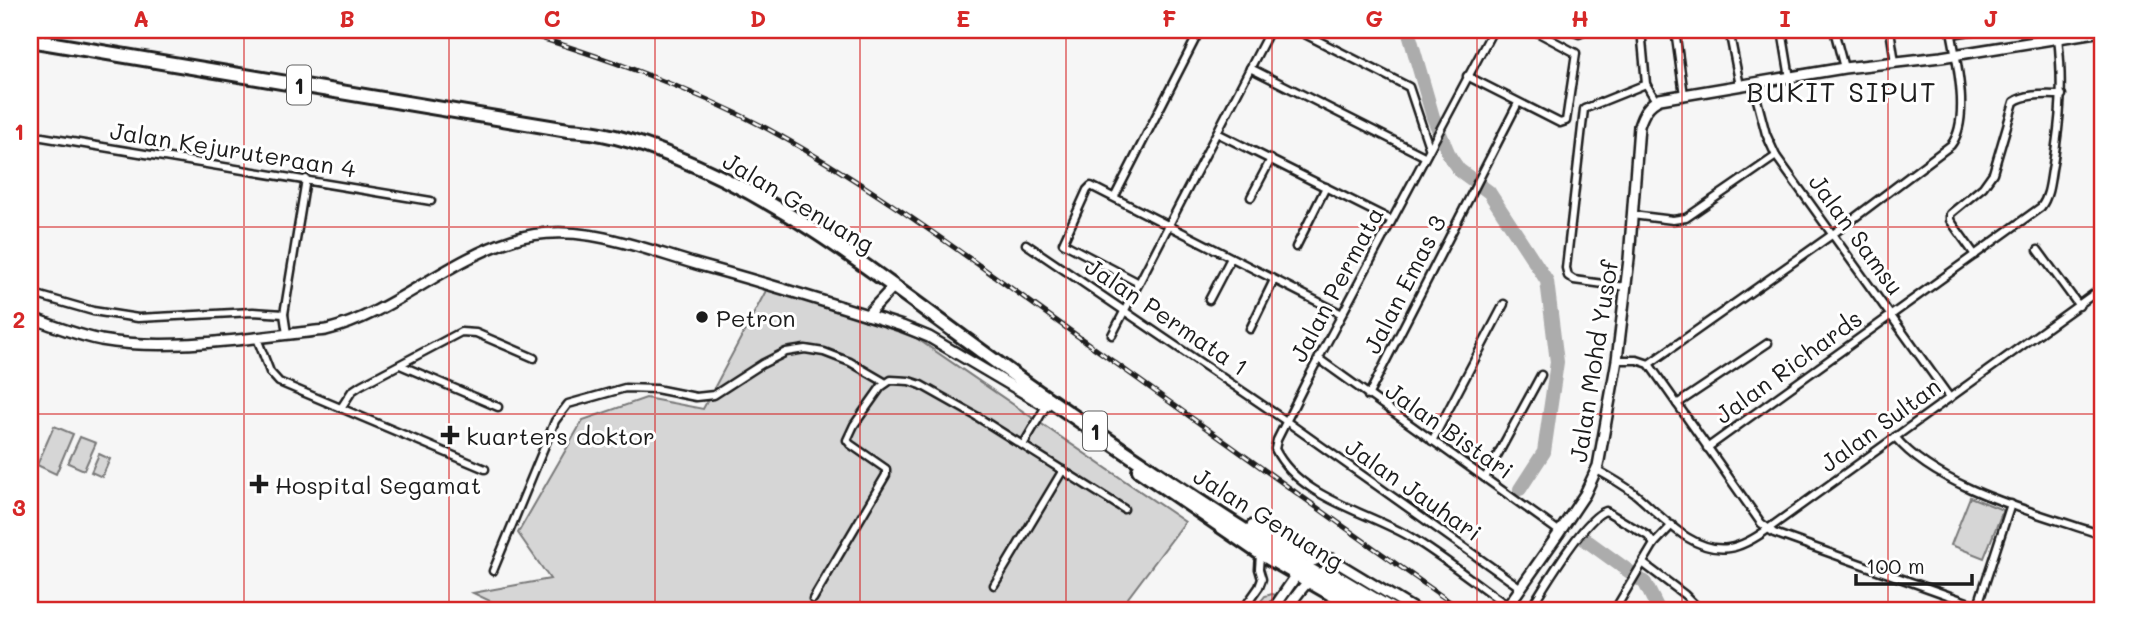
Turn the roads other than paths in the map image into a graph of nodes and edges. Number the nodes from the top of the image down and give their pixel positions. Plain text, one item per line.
1 (1200, 30) edge
2 (1270, 30) edge
3 (1297, 30) edge
4 (1493, 30) edge
5 (1533, 30) edge
6 (1569, 30) edge
7 (1588, 30) edge
8 (1675, 30) edge
9 (1729, 30) edge
10 (1782, 30) edge
11 (1835, 30) edge
12 (1889, 30) edge
13 (1977, 30) edge
14 (2102, 31) edge
15 (1951, 32) edge
16 (2070, 32) edge
17 (2058, 37) junction
18 (30, 40) edge
19 (1642, 40) dead end
20 (1955, 54) junction
21 (1895, 62) junction
22 (1250, 68) junction
23 (1844, 68) junction
24 (1467, 76) junction
25 (1790, 78) junction
26 (1646, 84) junction
27 (1753, 85) junction
28 (1740, 87) junction
29 (1684, 95) junction
30 (2062, 95) junction
31 (1656, 101) junction
32 (1518, 103) junction
33 (1217, 133) junction
34 (30, 135) edge
35 (1429, 147) junction
36 (1424, 156) junction
37 (1776, 156) junction
38 (1271, 159) junction
39 (306, 179) junction
40 (1326, 187) junction
41 (1115, 196) junction
42 (1251, 197) dead end
43 (430, 201) dead end
44 (1632, 215) junction
45 (1391, 220) junction
46 (1169, 226) junction
47 (1833, 234) junction
48 (1026, 244) dead end
49 (1296, 247) dead end
50 (2038, 250) dead end
51 (1975, 255) junction
52 (1231, 258) junction
53 (1274, 280) junction
54 (1139, 284) junction
55 (1626, 287) junction
56 (2102, 288) edge
57 (892, 289) junction
58 (30, 293) edge
59 (1209, 300) dead end
60 (1504, 304) dead end
61 (2079, 306) junction
62 (1125, 311) junction
63 (284, 314) junction
64 (1342, 314) junction
65 (867, 315) junction
66 (1892, 315) junction
67 (30, 317) edge
68 (1250, 329) dead end
69 (287, 334) junction
70 (1112, 335) dead end
71 (257, 338) junction
72 (1768, 342) dead end
73 (534, 358) dead end
74 (1319, 359) junction
75 (1617, 360) junction
76 (1649, 364) junction
77 (400, 365) junction
78 (1541, 375) dead end
79 (886, 383) junction
80 (1368, 396) junction
81 (1950, 398) junction
82 (1677, 404) junction
83 (1046, 406) junction
84 (498, 407) dead end
85 (341, 408) junction
86 (1286, 421) junction
87 (1895, 437) junction
88 (1432, 440) junction
89 (1023, 445) junction
90 (1707, 448) junction
91 (485, 469) dead end
92 (1063, 470) junction
93 (1597, 470) junction
94 (1485, 478) junction
95 (2011, 504) junction
96 (1124, 509) dead end
97 (1672, 526) junction
98 (1768, 529) junction
99 (1559, 532) junction
100 (2102, 535) edge
101 (1654, 544) junction
102 (1260, 553) junction
103 (1641, 566) junction
104 (493, 571) dead end
105 (1308, 571) junction
106 (994, 585) dead end
107 (1521, 588) junction
108 (813, 598) dead end
109 (1507, 607) edge
110 (1977, 609) edge
111 (1242, 611) edge
112 (1272, 611) edge
113 (1285, 611) edge
114 (1361, 611) edge
115 (1381, 611) edge
116 (1397, 611) edge
117 (1417, 611) edge
118 (1526, 611) edge
119 (1614, 611) edge
120 (1701, 611) edge
121 (1992, 611) edge

1 - 41 street
2 - 22 street
3 - 35 street
4 - 24 street
5 - 32 street
6 - 7 street
8 - 29 street
9 - 28 street
10 - 25 street
11 - 23 street
12 - 21 street
13 - 15 street
14 - 16 street
15 - 20 street
16 - 17 street
17 - 20 street
17 - 30 street, Jalan Richards
18 - 57 highway, Jalan Genuang / 1
19 - 26 street
20 - 21 street
20 - 47 street
21 - 23 street
22 - 33 street
22 - 36 street
23 - 25 street
24 - 32 street
24 - 35 street, Jalan Permata
25 - 27 street
26 - 31 street
26 - 55 street
27 - 28 street
27 - 37 street, Jalan Samsu
28 - 29 street
29 - 31 street
30 - 51 street, Jalan Richards
30 - 51 street
31 - 44 street, Jalan Mohd Yusof
32 - 80 street, Jalan Emas 3
33 - 38 street
33 - 46 street
34 - 39 street, Jalan Kejuruteraan 4
35 - 36 street, Jalan Permata
36 - 45 street, Jalan Permata
37 - 44 street
37 - 47 street, Jalan Samsu
38 - 40 street
38 - 42 street
39 - 43 street, Jalan Kejuruteraan 4
39 - 63 street
40 - 45 street
40 - 49 street
41 - 46 street
41 - 54 street
44 - 55 street, Jalan Mohd Yusof
45 - 64 street, Jalan Permata
46 - 52 street
46 - 54 street
47 - 66 street, Jalan Samsu
47 - 76 street
48 - 62 street, Jalan Permata 1
50 - 61 street
51 - 66 street, Jalan Richards
52 - 53 street
52 - 59 street
53 - 64 street
53 - 68 street
54 - 62 street
55 - 75 street, Jalan Mohd Yusof
56 - 61 street, Jalan Sultan
57 - 65 street
57 - 83 highway, Jalan Genuang / 1
57 - 105 highway, Jalan Genuang / 1
58 - 63 street
60 - 88 street
61 - 81 street, Jalan Sultan
62 - 70 street
62 - 86 street, Jalan Permata 1
63 - 69 street
64 - 74 street, Jalan Permata
65 - 69 street
65 - 83 street
66 - 81 street, Jalan Samsu
66 - 90 street, Jalan Richards
67 - 71 street
69 - 71 street
71 - 85 street
72 - 82 street
73 - 77 street
74 - 80 street, Jalan Bistari
74 - 86 street, Jalan Permata
75 - 76 street
75 - 93 street, Jalan Mohd Yusof
76 - 82 street
77 - 84 street
77 - 85 street
78 - 94 street
79 - 89 street
79 - 104 street
79 - 108 street
80 - 88 street, Jalan Bistari
81 - 87 street, Jalan Sultan
82 - 90 street
83 - 89 street
83 - 102 highway, Jalan Genuang / 1
85 - 91 street
86 - 107 street, Jalan Jauhari
86 - 109 street, Jalan Permata
87 - 95 street
87 - 98 street, Jalan Sultan
88 - 94 street, Jalan Bistari
89 - 92 street
90 - 98 street
92 - 96 street
92 - 106 street
93 - 97 street, Jalan Sultan
93 - 99 street, Jalan Mohd Yusof
94 - 99 street, Jalan Bistari
95 - 100 street
95 - 110 street
97 - 98 street, Jalan Sultan
97 - 101 street
98 - 110 street
99 - 107 street, Jalan Mohd Yusof
101 - 103 street
101 - 118 street
102 - 105 highway, Jalan Genuang / 1
102 - 111 street
103 - 119 street
103 - 120 street
105 - 112 street
105 - 113 street
105 - 114 highway, Jalan Genuang / 1
105 - 115 highway, Jalan Genuang / 1
105 - 116 street
105 - 117 street
107 - 109 street, Jalan Mohd Yusof
109 - 118 street
110 - 121 street

